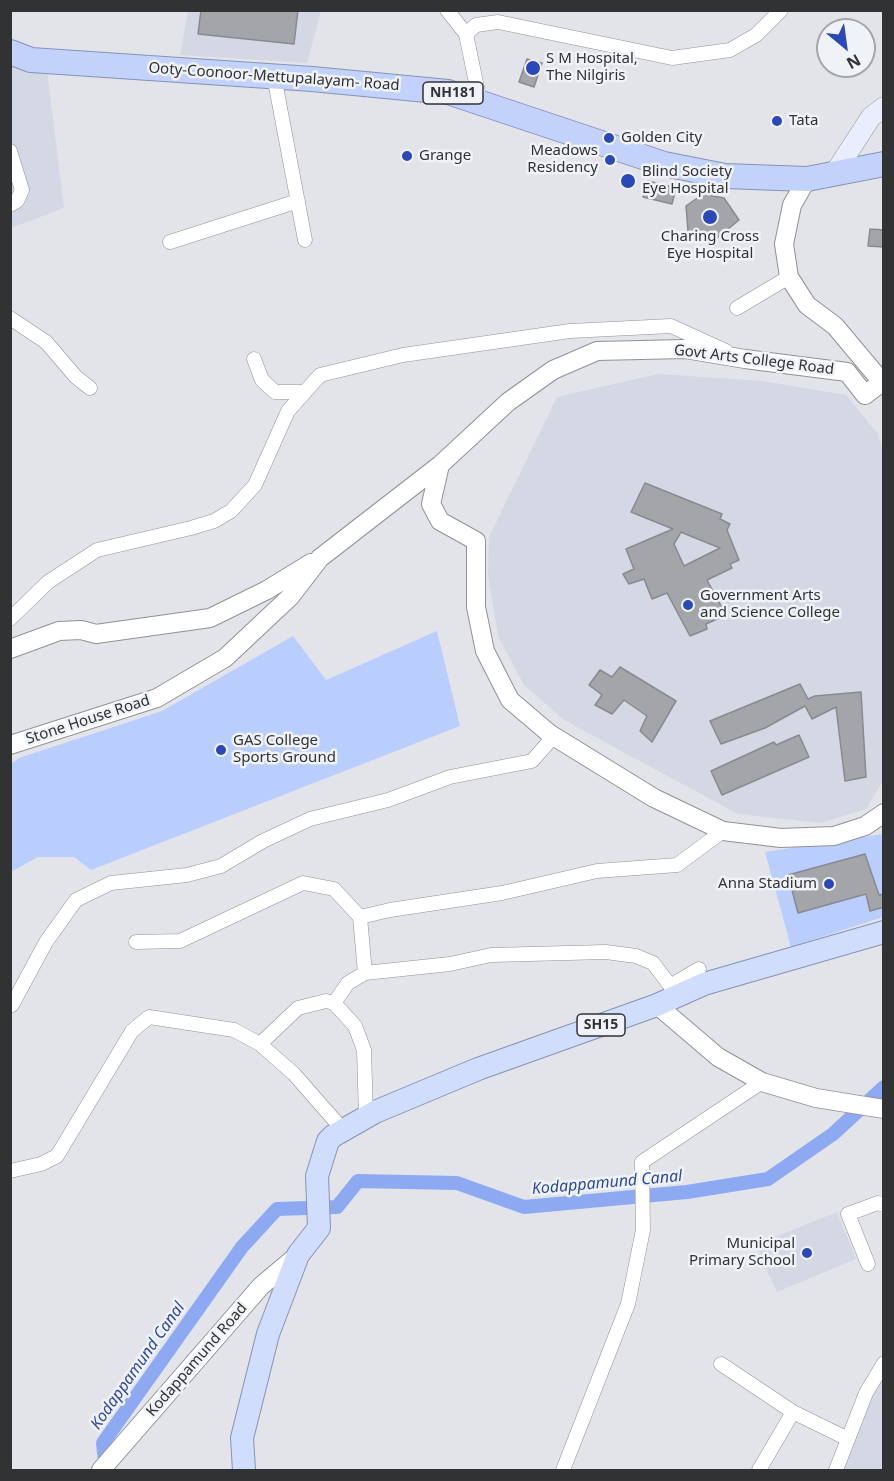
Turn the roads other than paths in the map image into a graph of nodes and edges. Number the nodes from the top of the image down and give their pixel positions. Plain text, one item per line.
1 (447, 10) edge
2 (781, 10) edge
3 (466, 34) junction
4 (10, 52) edge
5 (274, 76) junction
6 (480, 102) junction
7 (884, 107) edge
8 (863, 132) junction
9 (10, 151) edge
10 (882, 164) edge
11 (834, 174) junction
12 (807, 179) junction
13 (298, 201) junction
14 (10, 206) edge
15 (305, 240) dead end
16 (170, 242) dead end
17 (789, 277) junction
18 (737, 308) dead end
19 (10, 318) edge
20 (254, 359) dead end
21 (745, 359) junction
22 (883, 383) edge
23 (90, 388) dead end
24 (303, 392) junction
25 (440, 465) junction
26 (320, 558) junction
27 (10, 619) edge
28 (10, 649) edge
29 (554, 736) junction
30 (10, 745) edge
31 (884, 813) edge
32 (723, 831) junction
33 (360, 917) junction
34 (884, 932) edge
35 (136, 942) dead end
36 (699, 969) dead end
37 (365, 974) junction
38 (674, 991) junction
39 (334, 1003) junction
40 (12, 1005) dead end
41 (657, 1005) junction
42 (260, 1044) junction
43 (762, 1082) junction
44 (884, 1109) edge
45 (366, 1117) junction
46 (336, 1136) junction
47 (10, 1171) edge
48 (884, 1205) edge
49 (302, 1250) junction
50 (867, 1264) dead end
51 (884, 1363) edge
52 (721, 1364) dead end
53 (793, 1412) junction
54 (848, 1439) junction
55 (101, 1470) edge
56 (244, 1470) edge
57 (563, 1470) edge
58 (759, 1470) edge
59 (836, 1470) edge

1 - 3 street
2 - 3 street
3 - 6 street
4 - 5 highway, Ooty-Coonoor-Mettupalayam- Road / NH181
5 - 6 highway, Ooty-Coonoor-Mettupalayam- Road / NH181
5 - 13 street
6 - 12 highway, Ooty-Coonoor-Mettupalayam- Road / NH181
7 - 8 main road
8 - 10 main road
8 - 11 main road
9 - 14 street
10 - 11 highway, Ooty-Coonoor-Mettupalayam- Road / NH181
11 - 12 highway, Ooty-Coonoor-Mettupalayam- Road / NH181
12 - 17 street, Govt Arts College Road
13 - 15 street
13 - 16 street
17 - 18 street
17 - 22 street, Govt Arts College Road
19 - 23 street
20 - 24 street
21 - 22 street, Govt Arts College Road
21 - 24 street
21 - 25 street, Govt Arts College Road
24 - 27 street
25 - 26 street, Stone House Road
25 - 29 street
26 - 28 street
26 - 30 street, Stone House Road
29 - 32 street
29 - 40 street
31 - 32 street
32 - 33 street
33 - 35 street
33 - 37 street
34 - 38 main road, SH15
36 - 38 street
37 - 38 street
37 - 39 street
38 - 41 main road, SH15
39 - 42 street
39 - 45 street
41 - 43 street
41 - 45 main road, SH15
42 - 46 street
42 - 47 street
43 - 44 street
43 - 57 street
45 - 46 main road, SH15
46 - 49 main road
48 - 50 street
49 - 55 street, Kodappamund Road
49 - 56 main road
51 - 54 street
52 - 53 street
53 - 54 street
53 - 58 street
54 - 59 street

